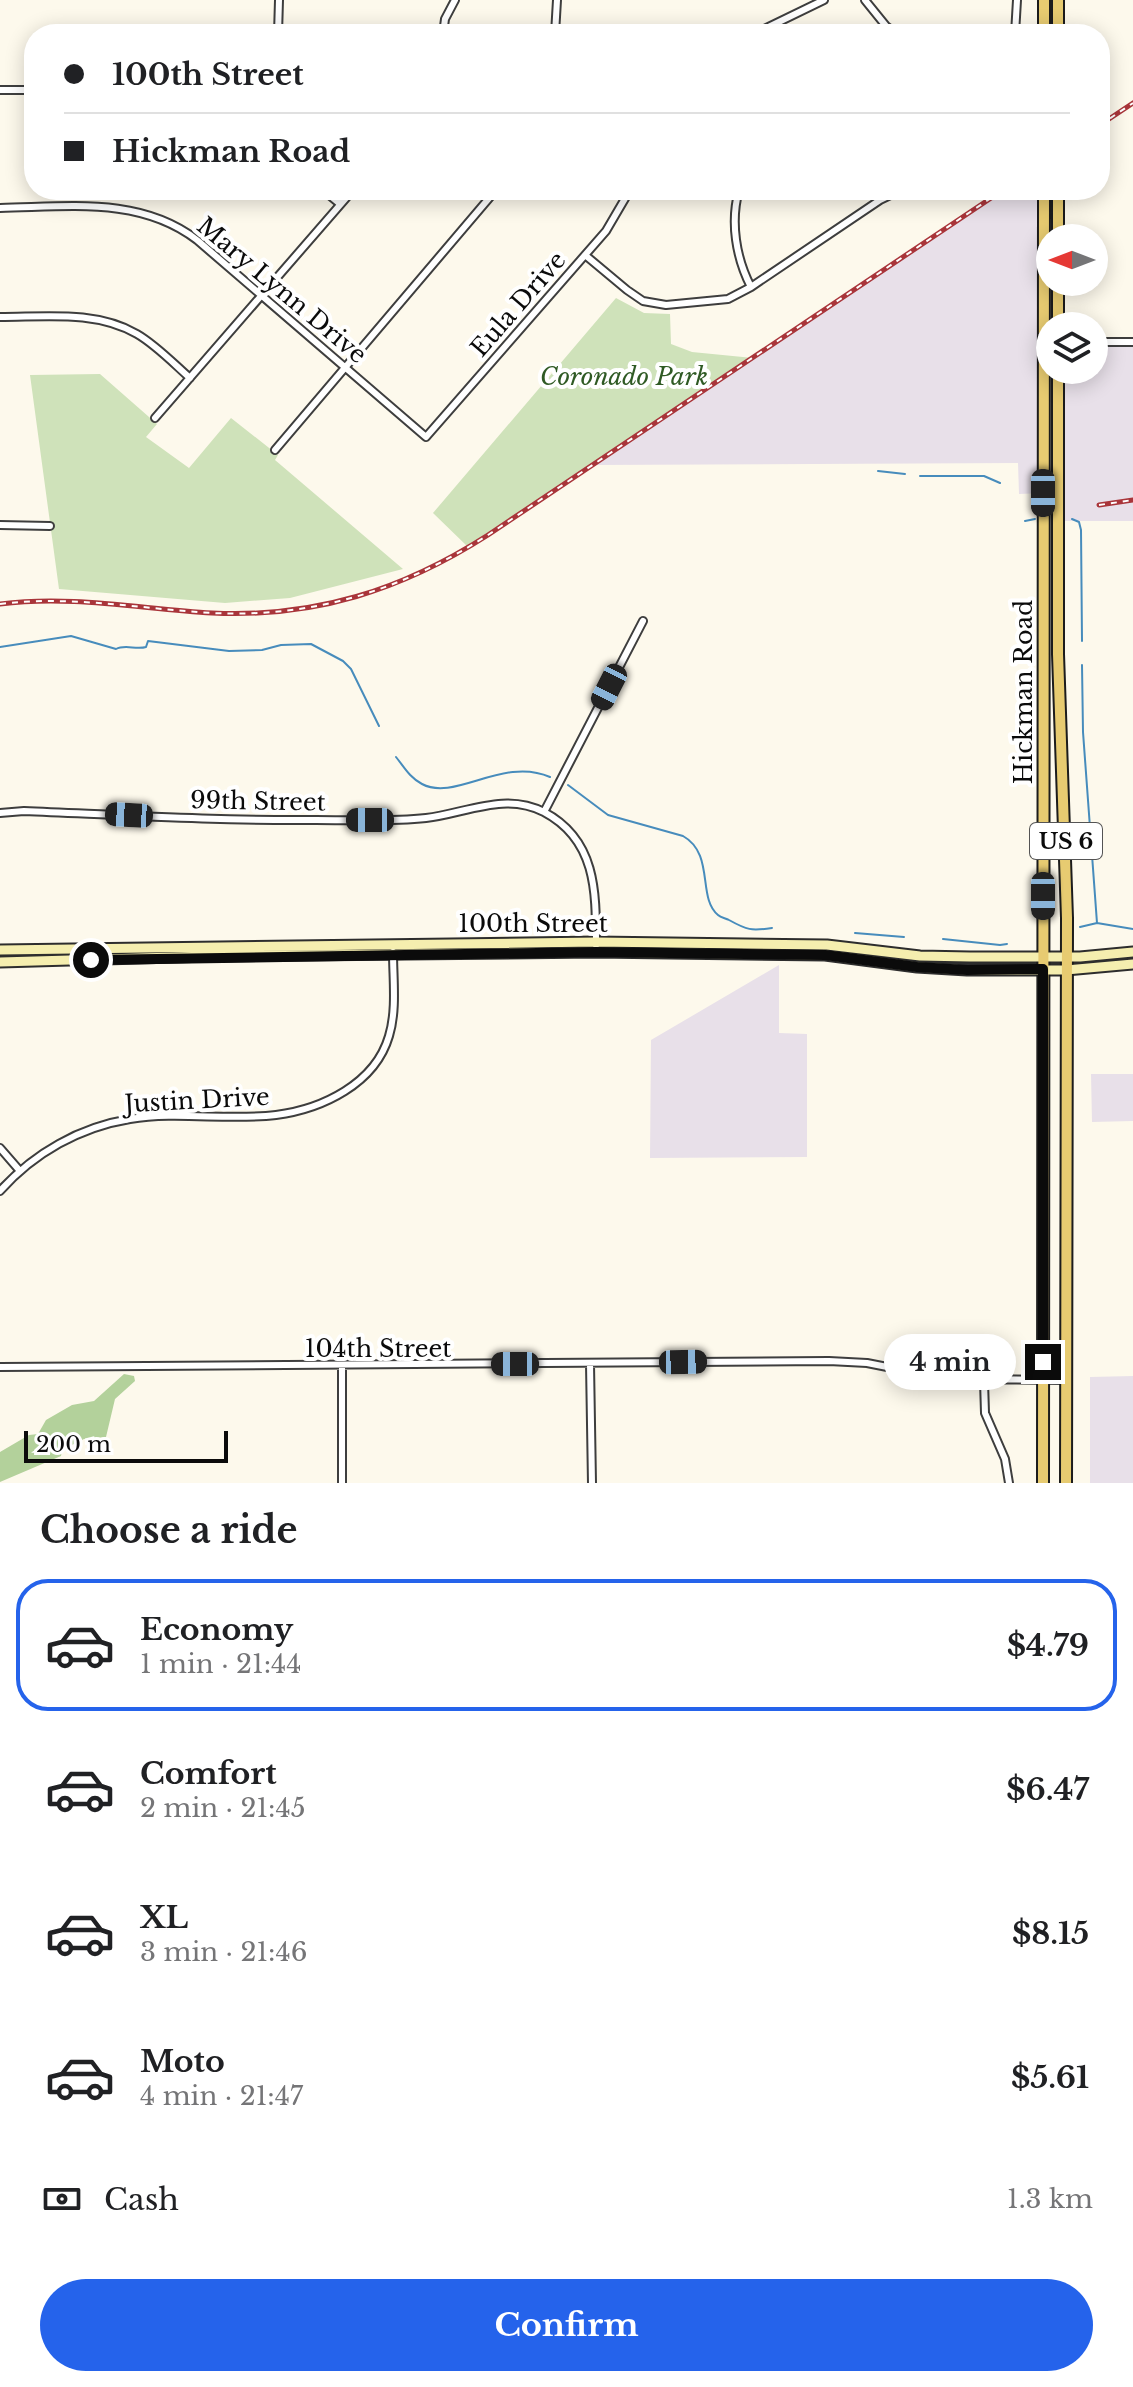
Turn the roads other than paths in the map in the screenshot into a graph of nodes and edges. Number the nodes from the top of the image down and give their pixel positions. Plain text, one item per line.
1 (279, 0) edge
2 (447, 0) edge
3 (455, 0) edge
4 (557, 0) edge
5 (824, 0) edge
6 (865, 0) edge
7 (1017, 0) edge
8 (1044, 0) edge
9 (1058, 0) edge
10 (445, 19) junction
11 (278, 24) edge
12 (444, 24) edge
13 (556, 24) edge
14 (775, 24) edge
15 (884, 24) edge
16 (1016, 24) edge
17 (1044, 24) edge
18 (1058, 24) edge
19 (0, 90) edge
20 (24, 90) edge
21 (335, 200) edge
22 (344, 200) edge
23 (488, 200) edge
24 (625, 200) edge
25 (738, 200) edge
26 (880, 200) edge
27 (1044, 200) edge
28 (1058, 200) edge
29 (340, 204) junction
30 (0, 208) edge
31 (1058, 224) edge
32 (585, 255) junction
33 (751, 287) junction
34 (261, 295) junction
35 (1046, 312) edge
36 (0, 317) edge
37 (1108, 342) edge
38 (1133, 342) edge
39 (346, 367) junction
40 (190, 378) junction
41 (1047, 384) edge
42 (1058, 384) edge
43 (155, 418) dead end
44 (426, 437) joint
45 (275, 450) dead end
46 (0, 525) edge
47 (50, 526) dead end
48 (643, 621) dead end
49 (544, 812) junction
50 (0, 813) edge
51 (596, 947) junction
52 (393, 949) junction
53 (0, 950) edge
54 (1133, 952) edge
55 (1043, 957) junction
56 (1066, 957) junction
57 (0, 962) edge
58 (1133, 964) edge
59 (1043, 969) junction
60 (1066, 970) junction
61 (0, 1148) edge
62 (20, 1171) junction
63 (0, 1191) edge
64 (590, 1364) junction
65 (342, 1366) junction
66 (0, 1367) edge
67 (1043, 1380) junction
68 (1066, 1380) junction
69 (984, 1381) junction
70 (342, 1483) edge
71 (592, 1483) edge
72 (1009, 1483) edge
73 (1043, 1483) edge
74 (1066, 1483) edge

1 - 11 street
2 - 10 street
3 - 10 street
4 - 13 street
5 - 14 street
6 - 15 street
7 - 16 street
8 - 17 main road
9 - 18 main road
10 - 12 street
19 - 20 street
21 - 29 street
22 - 29 street
23 - 39 street
24 - 32 street, Eula Drive
25 - 33 street
26 - 33 street
27 - 35 main road, Hickman Road / US 6
28 - 31 main road
29 - 34 street
30 - 34 street, Mary Lynn Drive
32 - 33 street
32 - 44 street, Eula Drive
34 - 39 street, Mary Lynn Drive
34 - 40 street
36 - 40 street
37 - 38 street
39 - 44 street, Mary Lynn Drive
39 - 45 street
40 - 43 street
41 - 55 main road, Hickman Road / US 6
42 - 56 main road, Hickman Road / US 6
46 - 47 street
48 - 49 street
49 - 50 street, 99th Street
49 - 51 street, 99th Street
51 - 52 main road, 100th Street
51 - 55 main road, 100th Street
51 - 59 main road, 100th Street
52 - 53 main road, 100th Street
52 - 57 main road, 100th Street
52 - 62 street, Justin Drive
54 - 56 main road, 100th Street
55 - 56 main road, 100th Street
55 - 59 main road, Hickman Road / US 6
56 - 60 main road, Hickman Road / US 6
58 - 60 main road, 100th Street
59 - 60 main road, 100th Street
59 - 67 main road, Hickman Road / US 6
60 - 68 main road, Hickman Road / US 6
61 - 62 street
62 - 63 street, Justin Drive
64 - 65 street, 104th Street
64 - 69 street, 104th Street
64 - 71 street
65 - 66 street, 104th Street
65 - 70 street
67 - 68 street, 104th Street
67 - 69 street, 104th Street
67 - 73 main road, Hickman Road / US 6
68 - 74 main road, Hickman Road / US 6
69 - 72 street

